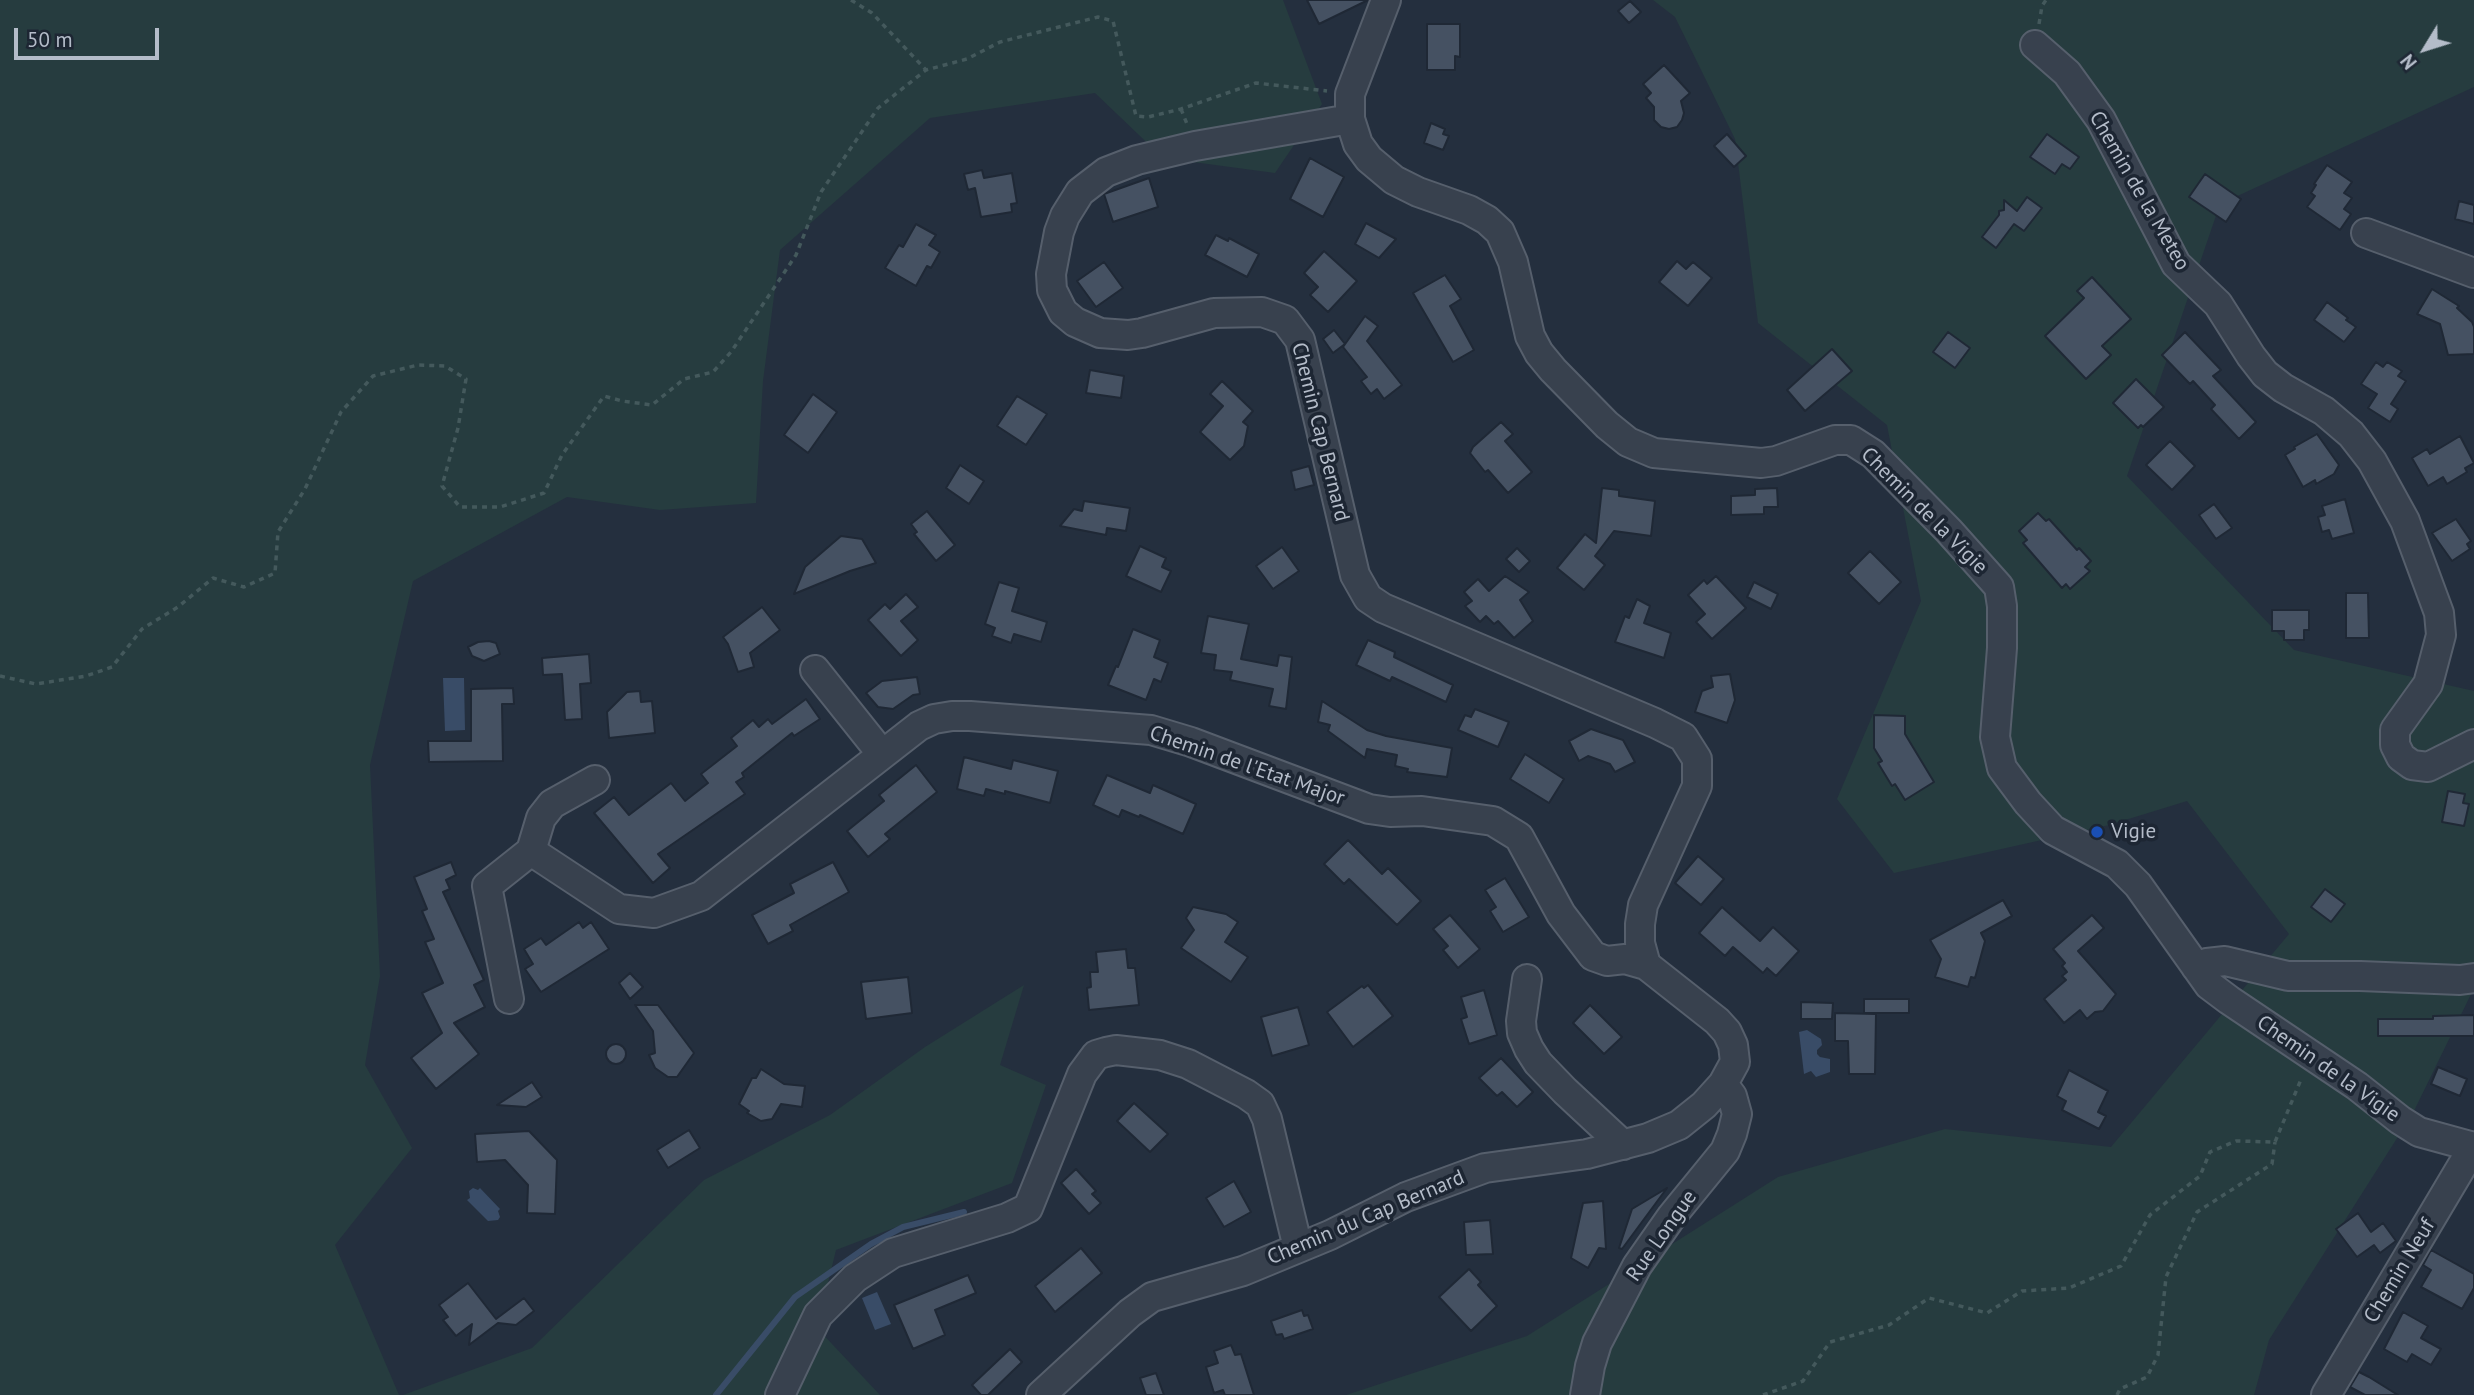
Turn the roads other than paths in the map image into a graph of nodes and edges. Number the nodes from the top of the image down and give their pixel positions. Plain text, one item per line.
1 (1387, 0) edge
2 (2035, 45) dead end
3 (1350, 107) junction
4 (2366, 233) dead end
5 (2474, 273) edge
6 (815, 670) dead end
7 (2474, 744) edge
8 (882, 754) junction
9 (595, 780) dead end
10 (531, 851) junction
11 (1646, 965) junction
12 (2196, 967) junction
13 (2474, 978) edge
14 (1527, 979) dead end
15 (509, 999) dead end
16 (1723, 1084) junction
17 (1623, 1144) junction
18 (2473, 1147) edge
19 (1298, 1248) junction
20 (780, 1395) edge
21 (1041, 1395) edge
22 (1584, 1395) edge
23 (2326, 1395) edge

1 - 3 street
2 - 7 street, Chemin de la Meteo
3 - 11 street, Chemin Cap Bernard
3 - 12 street, Chemin de la Vigie
4 - 5 street
6 - 8 street
8 - 10 street, Chemin de l'Etat Major
8 - 11 street, Chemin de l'Etat Major
9 - 10 street
10 - 15 street
11 - 16 street, Chemin du Cap Bernard
12 - 13 street
12 - 18 street, Chemin de la Vigie
14 - 17 street
16 - 17 street, Chemin du Cap Bernard
16 - 22 street, Rue Longue
17 - 19 street, Chemin du Cap Bernard
18 - 23 street, Chemin Neuf
19 - 20 street
19 - 21 street, Chemin du Cap Bernard

